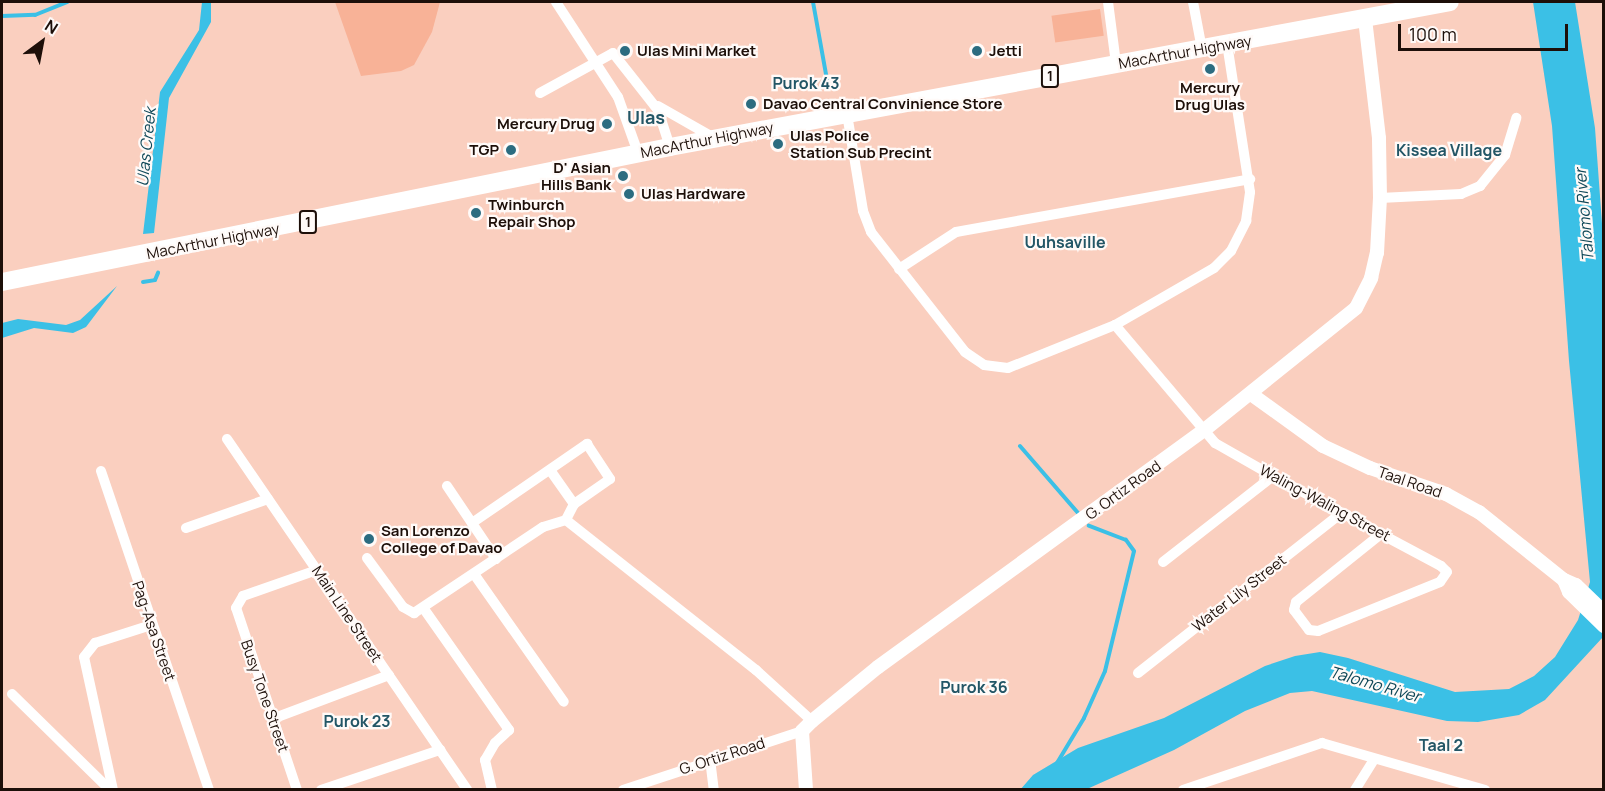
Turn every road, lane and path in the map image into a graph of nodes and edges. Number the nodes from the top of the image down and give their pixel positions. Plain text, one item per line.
1 (556, 2) edge
2 (1108, 2) edge
3 (1193, 2) edge
4 (1450, 2) edge
5 (1365, 19) junction
6 (1227, 44) junction
7 (1202, 49) junction
8 (597, 62) junction
9 (1116, 64) junction
10 (540, 93) dead end
11 (652, 102) junction
12 (847, 114) junction
13 (1516, 118) dead end
14 (714, 138) junction
15 (670, 147) junction
16 (638, 153) junction
17 (1250, 178) junction
18 (1380, 198) junction
19 (899, 269) junction
20 (2, 282) edge
21 (1115, 325) junction
22 (1251, 394) junction
23 (1203, 431) junction
24 (227, 439) dead end
25 (550, 470) junction
26 (101, 471) dead end
27 (1273, 476) junction
28 (447, 486) dead end
29 (268, 499) junction
30 (573, 504) junction
31 (1341, 513) junction
32 (566, 520) junction
33 (472, 523) junction
34 (186, 528) dead end
35 (1381, 534) junction
36 (367, 558) dead end
37 (496, 560) junction
38 (1163, 561) dead end
39 (317, 570) junction
40 (474, 574) junction
41 (1570, 586) junction
42 (424, 609) junction
43 (1604, 612) edge
44 (151, 626) junction
45 (1604, 626) edge
46 (1138, 673) dead end
47 (389, 675) junction
48 (12, 694) dead end
49 (564, 702) dead end
50 (272, 719) junction
51 (807, 726) junction
52 (440, 750) junction
53 (710, 759) junction
54 (1374, 759) junction
55 (112, 789) edge
56 (209, 789) edge
57 (297, 789) edge
58 (321, 789) edge
59 (467, 789) edge
60 (492, 789) edge
61 (623, 789) edge
62 (714, 789) edge
63 (806, 789) edge
64 (1183, 789) edge
65 (1355, 789) edge
66 (1485, 789) edge

1 - 8 street
2 - 9 street
3 - 7 street
4 - 5 highway, MacArthur Highway / 1
5 - 6 highway, MacArthur Highway / 1
5 - 18 street, G. Ortiz Road
6 - 7 highway, MacArthur Highway / 1
6 - 17 street
7 - 9 highway, MacArthur Highway / 1
8 - 10 street
8 - 11 street
8 - 16 street
9 - 12 highway, MacArthur Highway / 1
11 - 14 street
11 - 15 street
12 - 14 highway, MacArthur Highway / 1
12 - 19 street
13 - 18 street
14 - 15 highway, MacArthur Highway / 1
15 - 16 highway, MacArthur Highway / 1
16 - 20 highway, MacArthur Highway / 1
17 - 19 street
17 - 21 street
18 - 22 street, G. Ortiz Road
19 - 21 street
21 - 23 street, Waling-Waling Street
22 - 23 street, G. Ortiz Road
22 - 41 street, Taal Road
23 - 27 street, Waling-Waling Street
23 - 51 street, G. Ortiz Road
24 - 29 street, Main Line Street
25 - 30 street
25 - 30 street
25 - 33 street
26 - 44 street, Pag-Asa Street
27 - 31 street, Waling-Waling Street
27 - 38 street
28 - 33 street
29 - 34 street
29 - 39 street, Main Line Street
30 - 32 street
31 - 35 street, Waling-Waling Street
31 - 46 street, Water Lily Street
32 - 37 street
32 - 51 street
33 - 37 street
35 - 35 street, Waling-Waling Street
36 - 42 street
37 - 40 street
39 - 47 street, Main Line Street
39 - 50 street, Busy Tone Street
40 - 42 street
40 - 49 street
41 - 43 street, Taal Road
41 - 45 street, Taal Road
42 - 60 street
44 - 55 street
44 - 56 street, Pag-Asa Street
47 - 50 street
47 - 52 street, Main Line Street
48 - 55 street
50 - 57 street, Busy Tone Street
51 - 53 street, G. Ortiz Road
51 - 63 street
52 - 58 street
52 - 59 street, Main Line Street
53 - 61 street, G. Ortiz Road
53 - 62 street
54 - 64 street
54 - 65 street
54 - 66 street

